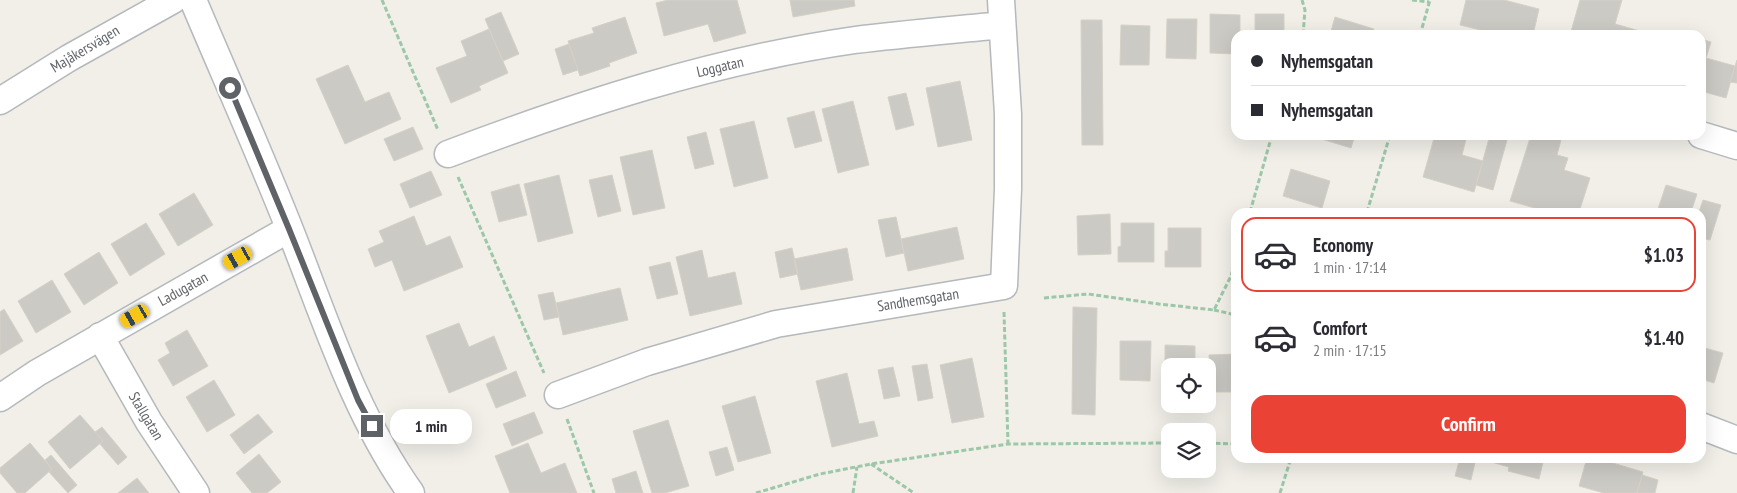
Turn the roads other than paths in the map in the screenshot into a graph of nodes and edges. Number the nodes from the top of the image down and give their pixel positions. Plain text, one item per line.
1 (173, 0) edge
2 (193, 0) edge
3 (1001, 13) edge
4 (0, 102) edge
5 (1706, 137) edge
6 (1737, 146) edge
7 (448, 154) road end
8 (289, 229) junction
9 (100, 336) junction
10 (558, 395) road end
11 (0, 398) edge
12 (1706, 428) edge
13 (1737, 440) edge
14 (196, 493) edge
15 (411, 493) edge

1 - 4 street, Majåkersvägen
2 - 8 street
3 - 7 street, Loggatan
3 - 10 street, Sandhemsgatan
5 - 6 street
8 - 9 street, Ladugatan
8 - 15 street
9 - 11 street, Ladugatan
9 - 14 street, Stallgatan
12 - 13 street

